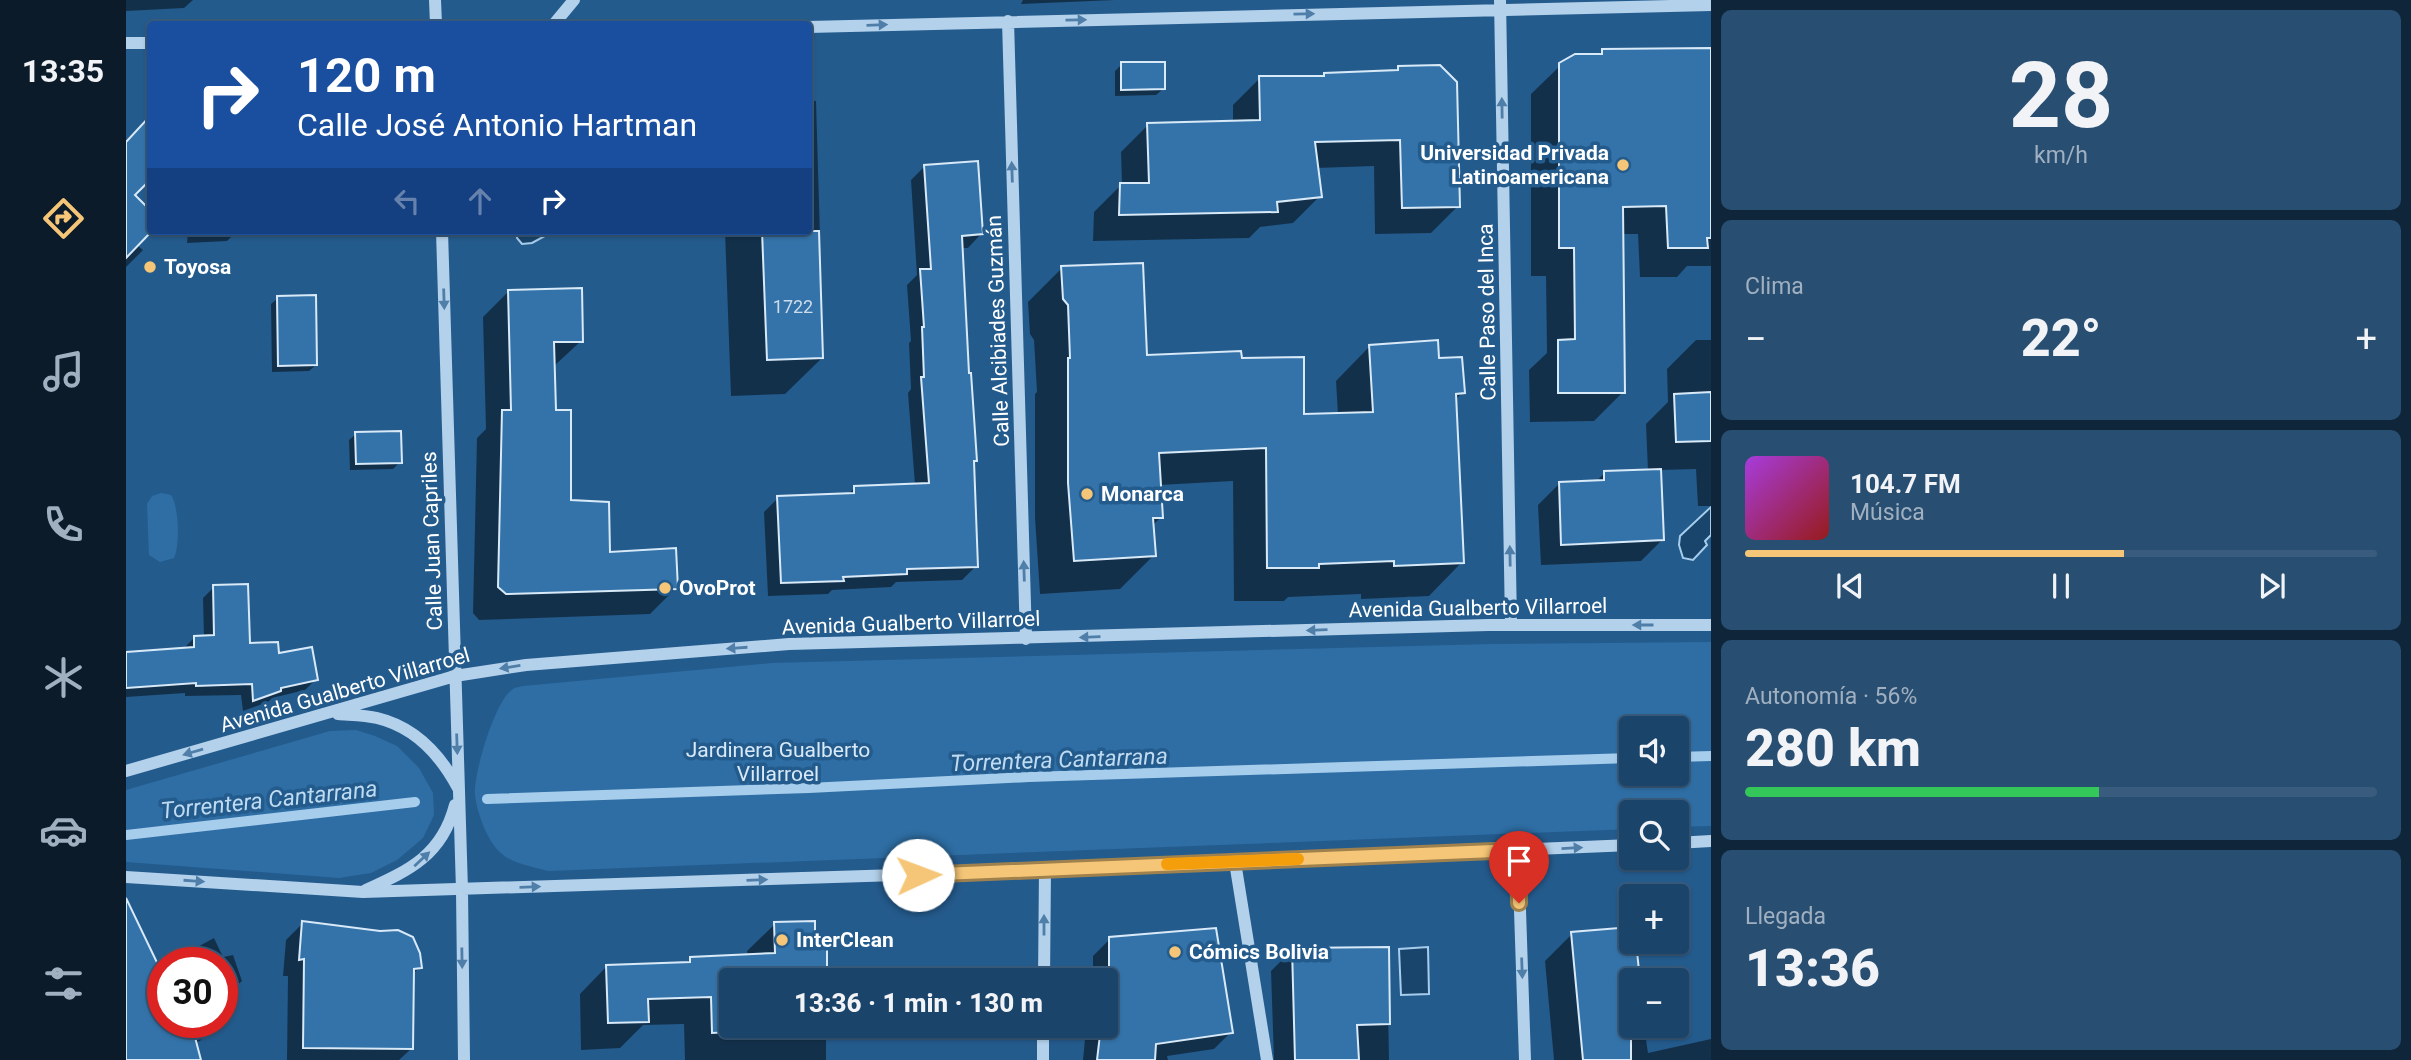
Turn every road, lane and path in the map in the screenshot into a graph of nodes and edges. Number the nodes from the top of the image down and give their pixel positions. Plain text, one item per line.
1 (435, 0) edge
2 (574, 0) edge
3 (1500, 4) edge
4 (1711, 5) edge
5 (436, 21) edge
6 (556, 21) edge
7 (1008, 21) junction
8 (812, 27) edge
9 (126, 43) edge
10 (147, 43) edge
11 (442, 235) edge
12 (1511, 624) junction
13 (1711, 625) edge
14 (1026, 639) junction
15 (455, 676) junction
16 (329, 713) junction
17 (126, 771) edge
18 (459, 790) junction
19 (1711, 841) edge
20 (1689, 842) edge
21 (1619, 846) edge
22 (1518, 850) junction
23 (1235, 862) junction
24 (1045, 869) junction
25 (126, 877) edge
26 (462, 890) junction
27 (363, 892) junction
28 (1044, 968) edge
29 (1043, 1038) edge
30 (464, 1060) edge
31 (1043, 1060) edge
32 (1268, 1060) edge
33 (1525, 1060) edge

1 - 5 street
2 - 6 street
3 - 4 street
7 -> 3 street
12 -> 3 street, Calle Paso del Inca
8 -> 7 street
14 -> 7 street, Calle Alcibiades Guzmán
9 - 10 street
11 -> 15 street, Calle Juan Capriles
13 -> 12 street, Avenida Gualberto Villarroel
12 -> 14 street, Avenida Gualberto Villarroel
14 -> 15 street, Avenida Gualberto Villarroel
15 - 16 street, Avenida Gualberto Villarroel
15 -> 18 street, Calle Juan Capriles
16 -> 17 street, Avenida Gualberto Villarroel
16 - 18 street
18 - 26 street, Calle Juan Capriles
27 -> 18 street
19 - 20 street
22 -> 21 street
22 - 23 street
22 -> 33 street
23 - 24 street
23 - 32 street
26 -> 24 street
28 -> 24 street
25 -> 27 street
26 - 27 street
26 -> 30 street, Calle Juan Capriles
29 - 31 street

